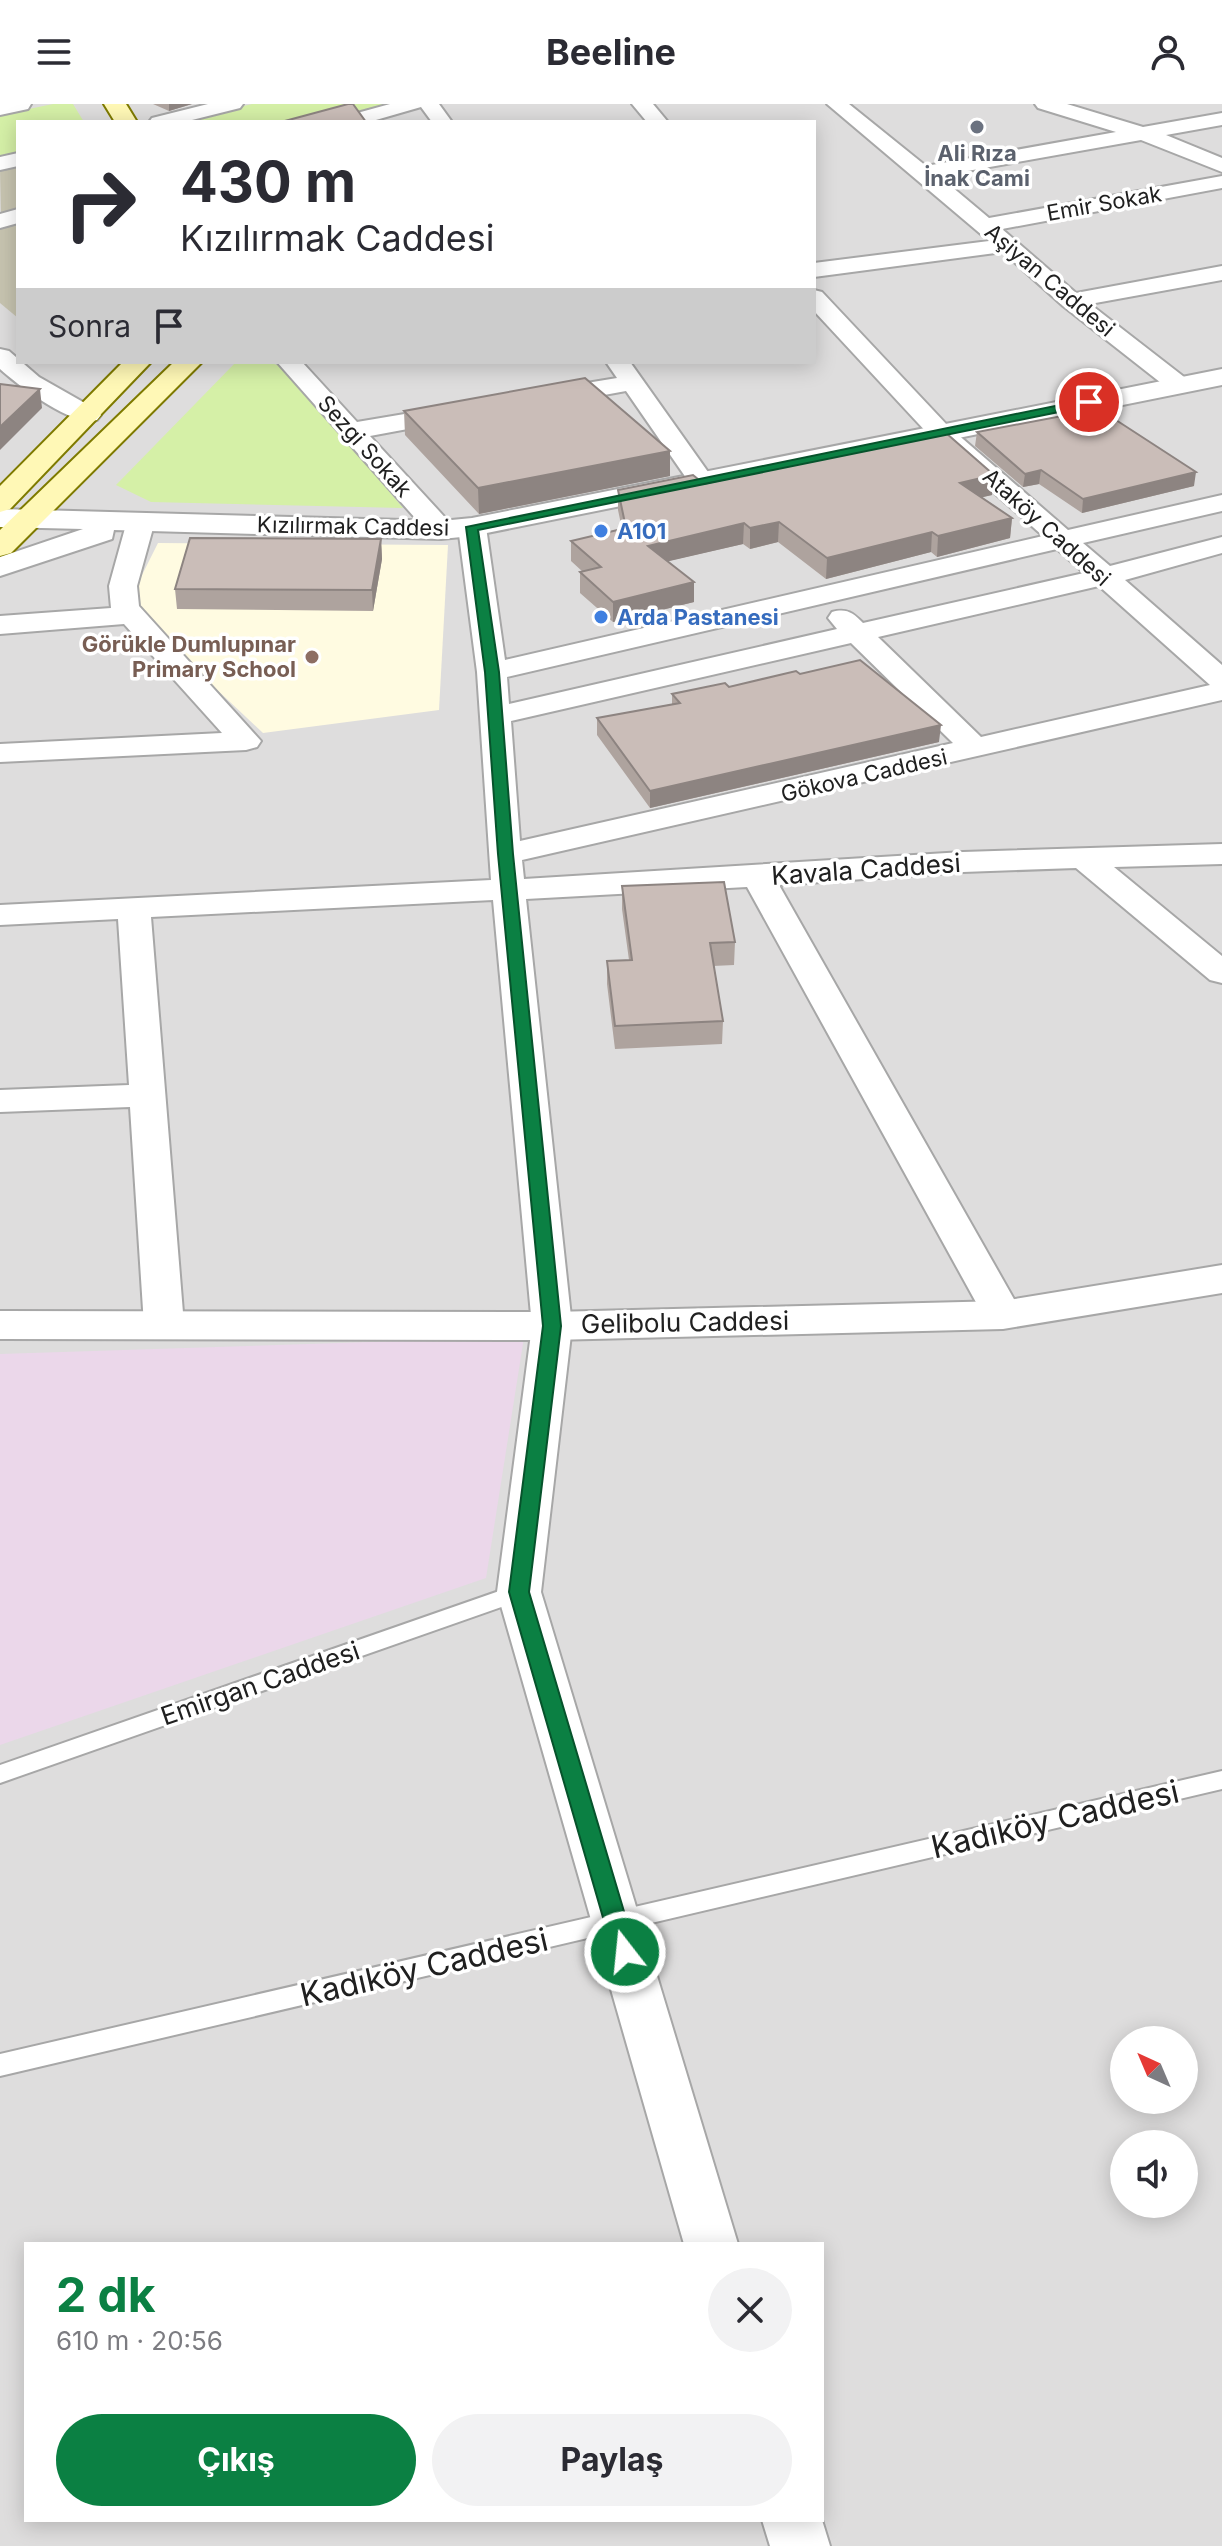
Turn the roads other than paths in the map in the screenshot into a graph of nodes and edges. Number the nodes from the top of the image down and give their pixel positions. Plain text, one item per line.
1 (20, 104) edge
2 (233, 104) edge
3 (413, 104) edge
4 (642, 104) edge
5 (837, 104) edge
6 (1045, 104) edge
7 (0, 108) edge
8 (1222, 119) edge
9 (167, 120) edge
10 (353, 120) edge
11 (656, 120) edge
12 (855, 120) junction
13 (828, 124) dead end
14 (1145, 134) junction
15 (1222, 166) edge
16 (921, 173) junction
17 (1222, 182) edge
18 (985, 225) junction
19 (1007, 245) junction
20 (816, 270) edge
21 (1222, 273) edge
22 (816, 299) edge
23 (1071, 301) junction
24 (0, 356) edge
25 (136, 364) edge
26 (187, 364) edge
27 (291, 364) edge
28 (625, 372) edge
29 (1222, 377) edge
30 (1179, 385) junction
31 (523, 402) edge
32 (476, 410) edge
33 (88, 415) junction
34 (351, 431) junction
35 (939, 431) junction
36 (93, 454) junction
37 (700, 479) junction
38 (12, 484) edge
39 (0, 503) edge
40 (1222, 503) edge
41 (14, 519) edge
42 (141, 521) junction
43 (456, 529) junction
44 (1064, 541) junction
45 (1222, 545) edge
46 (0, 547) edge
47 (0, 567) edge
48 (1102, 577) junction
49 (820, 597) junction
50 (130, 615) junction
51 (0, 625) edge
52 (858, 633) junction
53 (492, 672) junction
54 (1222, 680) edge
55 (1222, 691) edge
56 (495, 716) junction
57 (976, 749) junction
58 (0, 753) edge
59 (1222, 854) edge
60 (1083, 858) junction
61 (508, 872) junction
62 (758, 877) junction
63 (134, 908) junction
64 (0, 915) edge
65 (1222, 973) edge
66 (148, 1095) junction
67 (0, 1101) edge
68 (1222, 1279) edge
69 (1003, 1315) junction
70 (0, 1325) edge
71 (164, 1325) junction
72 (552, 1326) junction
73 (519, 1592) junction
74 (0, 1774) edge
75 (1222, 1780) edge
76 (616, 1923) junction
77 (0, 2065) edge
78 (710, 2242) edge
79 (793, 2522) edge
80 (800, 2546) edge

1 - 7 street
2 - 9 street
3 - 10 street
4 - 11 street
5 - 12 street, Aşiyan Caddesi
6 - 14 street
8 - 14 street
12 - 13 street
12 - 16 street, Aşiyan Caddesi
14 - 15 street
14 - 16 street
16 - 18 street, Aşiyan Caddesi
17 - 18 street, Emir Sokak
18 - 19 street, Aşiyan Caddesi
19 - 20 street
19 - 23 street, Aşiyan Caddesi
21 - 23 street
22 - 35 street, Ataköy Caddesi
23 - 30 street, Aşiyan Caddesi
24 - 33 street
25 - 33 main road
26 - 36 main road
27 - 34 street, Sezgi Sokak
28 - 31 street
28 - 37 street
29 - 30 street, Kızılırmak Caddesi
30 - 35 street, Kızılırmak Caddesi
32 - 34 street
33 - 38 main road
34 - 43 street, Sezgi Sokak
35 - 37 street, Kızılırmak Caddesi
35 - 44 street, Ataköy Caddesi
36 - 41 main road
36 - 42 street
37 - 43 street, Kızılırmak Caddesi
38 - 39 main road
40 - 44 street
41 - 42 street
41 - 46 main road
42 - 43 street, Kızılırmak Caddesi
42 - 47 street
42 - 50 street
43 - 53 street
44 - 48 street, Ataköy Caddesi
44 - 49 street
45 - 48 street
48 - 52 street
48 - 54 street, Ataköy Caddesi
49 - 52 street
49 - 53 street
50 - 51 street
50 - 58 street
52 - 56 street
52 - 57 street
53 - 56 street
55 - 57 street, Gökova Caddesi
56 - 61 street
57 - 61 street, Gökova Caddesi
59 - 60 street, Kavala Caddesi
60 - 62 street, Kavala Caddesi
60 - 65 street
61 - 62 street, Kavala Caddesi
61 - 63 street
61 - 72 street
62 - 69 street
63 - 64 street
63 - 66 street
66 - 67 street
66 - 71 street
68 - 69 street, Gelibolu Caddesi
69 - 72 street, Gelibolu Caddesi
70 - 71 street, Gelibolu Caddesi
71 - 72 street, Gelibolu Caddesi
72 - 73 street
73 - 74 lane, Emirgan Caddesi
73 - 76 street
75 - 76 lane, Kadıköy Caddesi
76 - 77 lane, Kadıköy Caddesi
76 - 78 street
79 - 80 street

